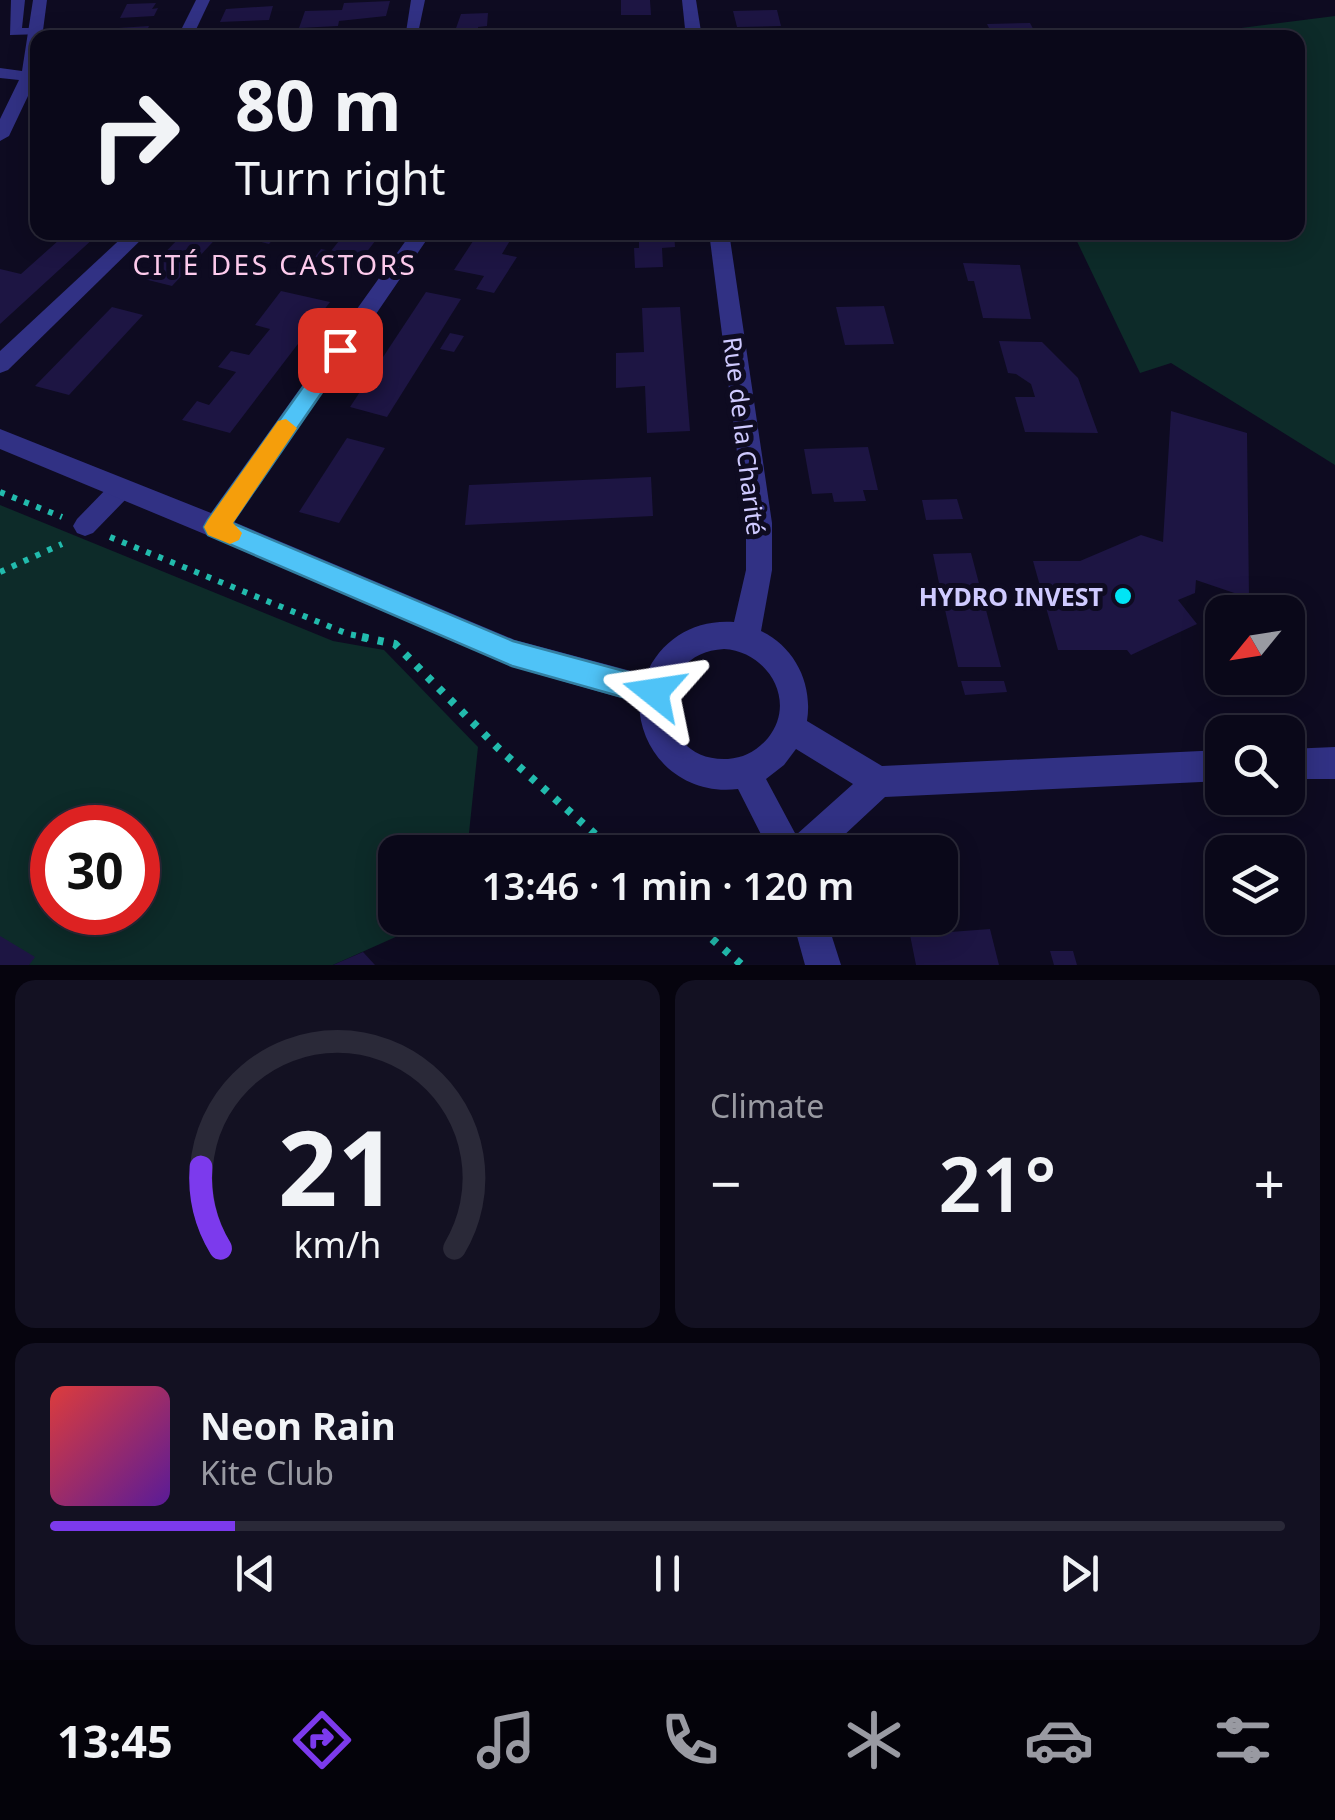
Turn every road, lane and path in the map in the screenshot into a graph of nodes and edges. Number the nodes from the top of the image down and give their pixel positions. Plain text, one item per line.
1 (18, 0) edge
2 (40, 0) edge
3 (203, 0) edge
4 (418, 0) edge
5 (689, 0) edge
6 (38, 30) edge
7 (188, 30) edge
8 (414, 30) edge
9 (693, 30) edge
10 (30, 31) edge
11 (30, 72) edge
12 (0, 73) edge
13 (29, 77) junction
14 (0, 136) edge
15 (132, 240) edge
16 (417, 240) edge
17 (721, 240) edge
18 (0, 364) edge
19 (0, 439) edge
20 (121, 490) junction
21 (0, 492) edge
22 (85, 526) junction
23 (216, 527) junction
24 (0, 572) edge
25 (745, 638) junction
26 (654, 692) junction
27 (791, 729) junction
28 (1335, 763) edge
29 (1305, 764) edge
30 (1205, 767) edge
31 (746, 773) junction
32 (879, 782) junction
33 (596, 835) edge
34 (779, 835) edge
35 (821, 835) edge
36 (708, 935) edge
37 (814, 935) edge
38 (742, 965) edge
39 (823, 965) edge

1 - 10 lane
2 - 6 street
3 - 7 street
4 - 8 street
5 - 9 street
11 - 13 street
12 - 13 street
13 - 14 street
15 - 18 street
16 - 23 street
17 - 25 street, Rue de la Charité
19 - 20 street
20 - 22 lane
20 - 23 street
21 - 22 path
22 - 24 path
22 - 33 path
23 - 26 street
25 - 26 street
25 - 27 street
26 - 31 street
27 - 31 street
27 - 32 street
28 - 29 street
30 - 32 street
31 - 34 street
32 - 35 street
36 - 38 path
37 - 39 street

